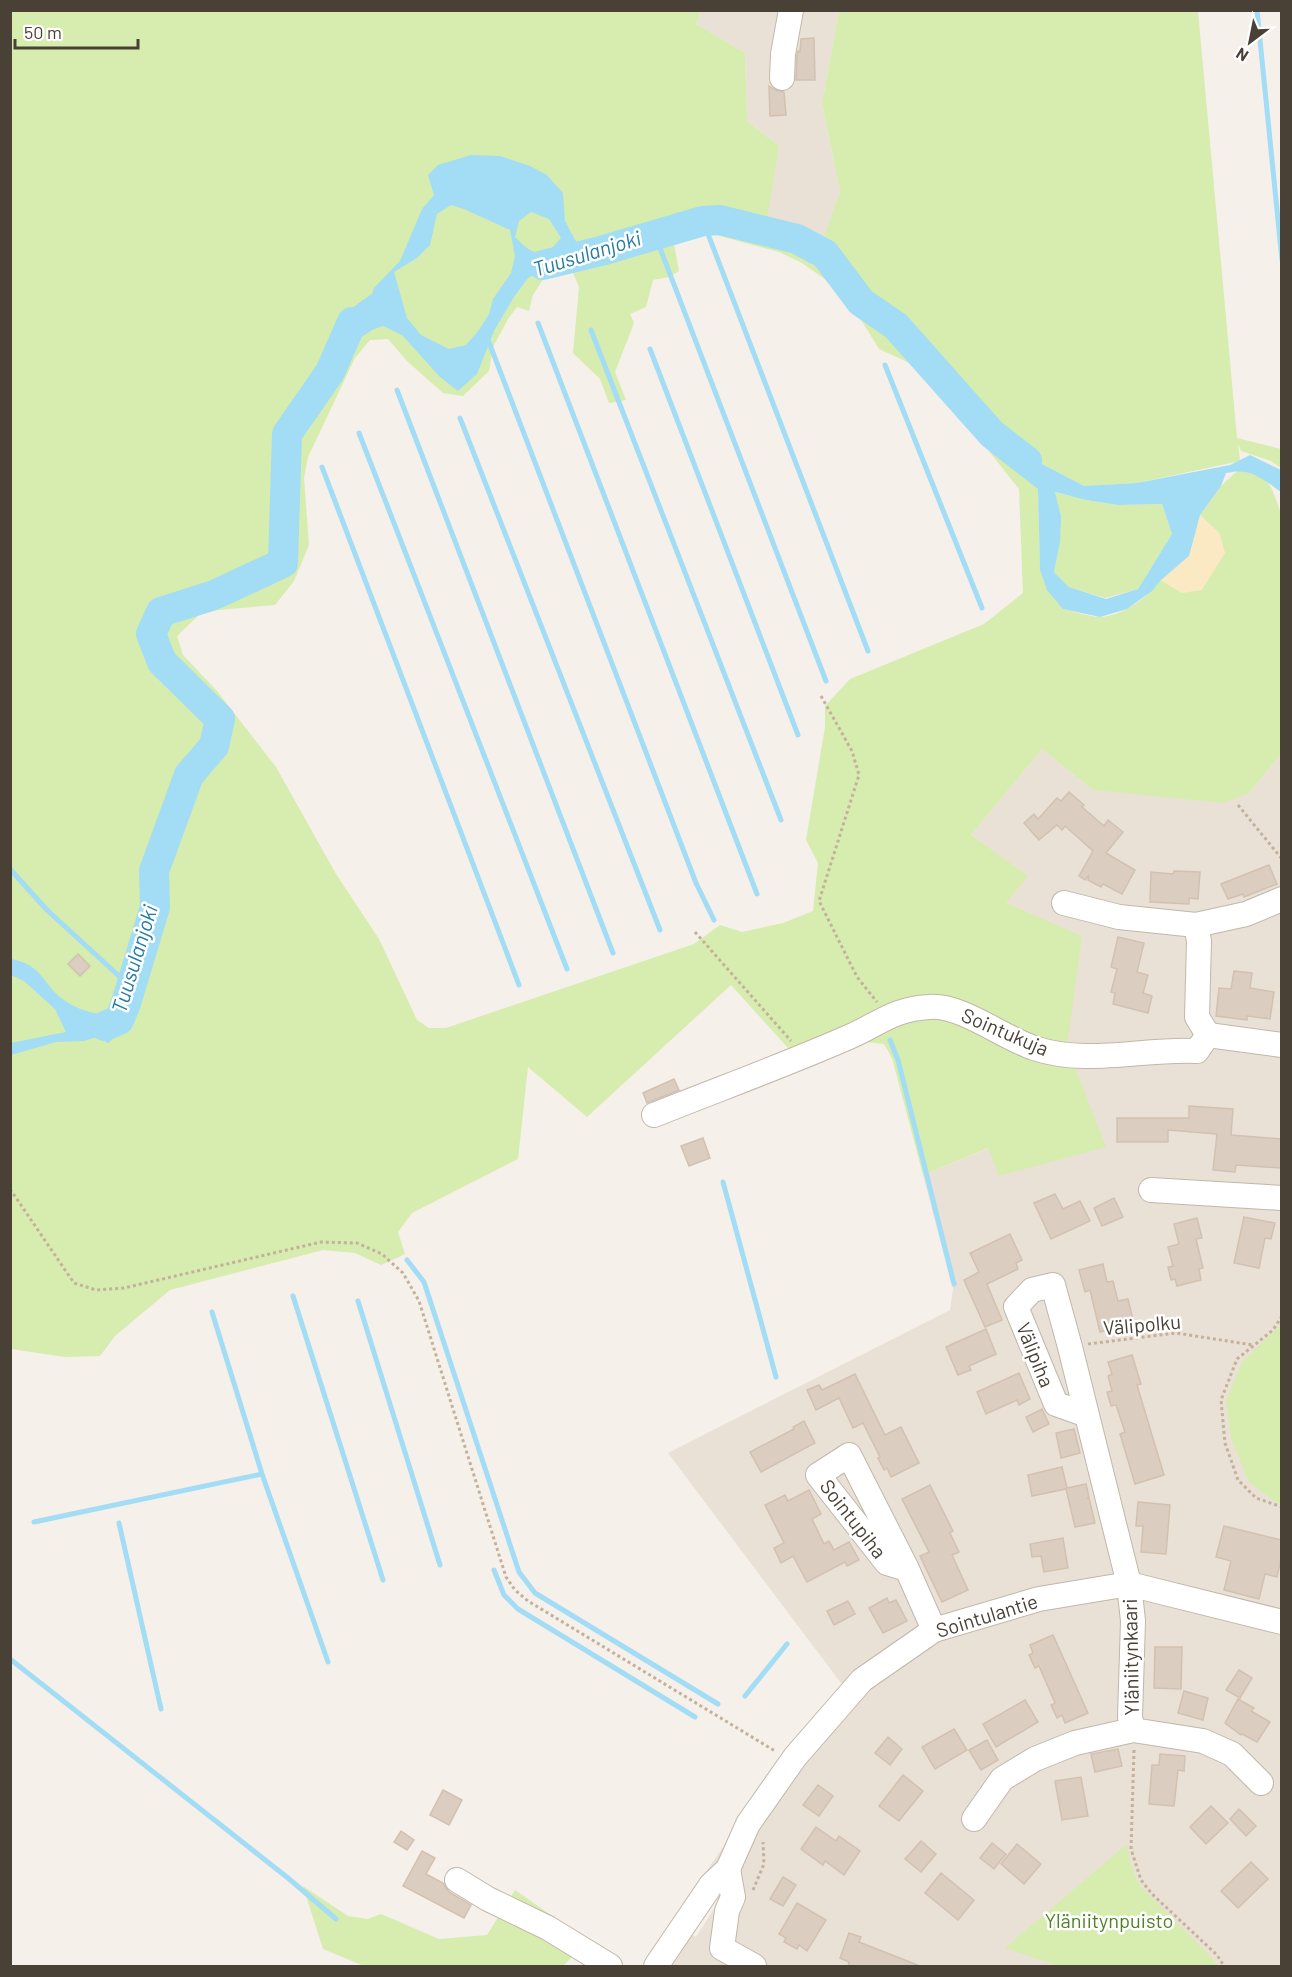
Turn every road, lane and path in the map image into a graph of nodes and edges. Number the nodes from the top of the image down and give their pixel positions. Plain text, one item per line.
1 (791, 10) edge
2 (782, 78) dead end
3 (822, 696) dead end
4 (1238, 805) dead end
5 (1281, 859) edge
6 (1281, 899) edge
7 (1064, 903) dead end
8 (1196, 925) junction
9 (695, 932) dead end
10 (893, 1013) junction
11 (1208, 1035) junction
12 (1281, 1045) edge
13 (804, 1055) junction
14 (654, 1115) dead end
15 (10, 1189) edge
16 (1151, 1190) dead end
17 (1281, 1198) edge
18 (1281, 1316) edge
19 (1253, 1345) junction
20 (1070, 1347) junction
21 (1087, 1415) junction
22 (1281, 1507) edge
23 (907, 1569) dead end
24 (1129, 1584) junction
25 (1281, 1622) edge
26 (934, 1630) junction
27 (1133, 1730) junction
28 (793, 1762) junction
29 (1261, 1783) dead end
30 (974, 1819) dead end
31 (763, 1839) dead end
32 (728, 1869) junction
33 (457, 1880) dead end
34 (751, 1894) dead end
35 (610, 1966) edge
36 (656, 1966) edge
37 (754, 1966) edge
38 (1224, 1966) edge

1 - 2 street
3 - 10 path
4 - 5 path
6 - 8 street
7 - 8 street
8 - 11 street
9 - 13 path
10 - 11 street, Sointukuja
10 - 13 street, Sointukuja
11 - 12 street
13 - 14 street, Sointukuja
15 - 28 path
16 - 17 street
18 - 19 path
19 - 20 path, Välipolku
19 - 22 path
20 - 21 street, Välipiha
20 - 21 street, Välipiha
21 - 24 street, Välipiha
23 - 26 street, Sointupiha
24 - 25 street, Sointulantie
24 - 26 street, Sointulantie
24 - 27 street, Yläniitynkaari
26 - 28 street, Sointulantie
27 - 29 street, Yläniitynkaari
27 - 30 street, Yläniitynkaari
27 - 38 path
28 - 32 street, Sointulantie
31 - 34 path
32 - 36 street
32 - 37 street
33 - 35 street

